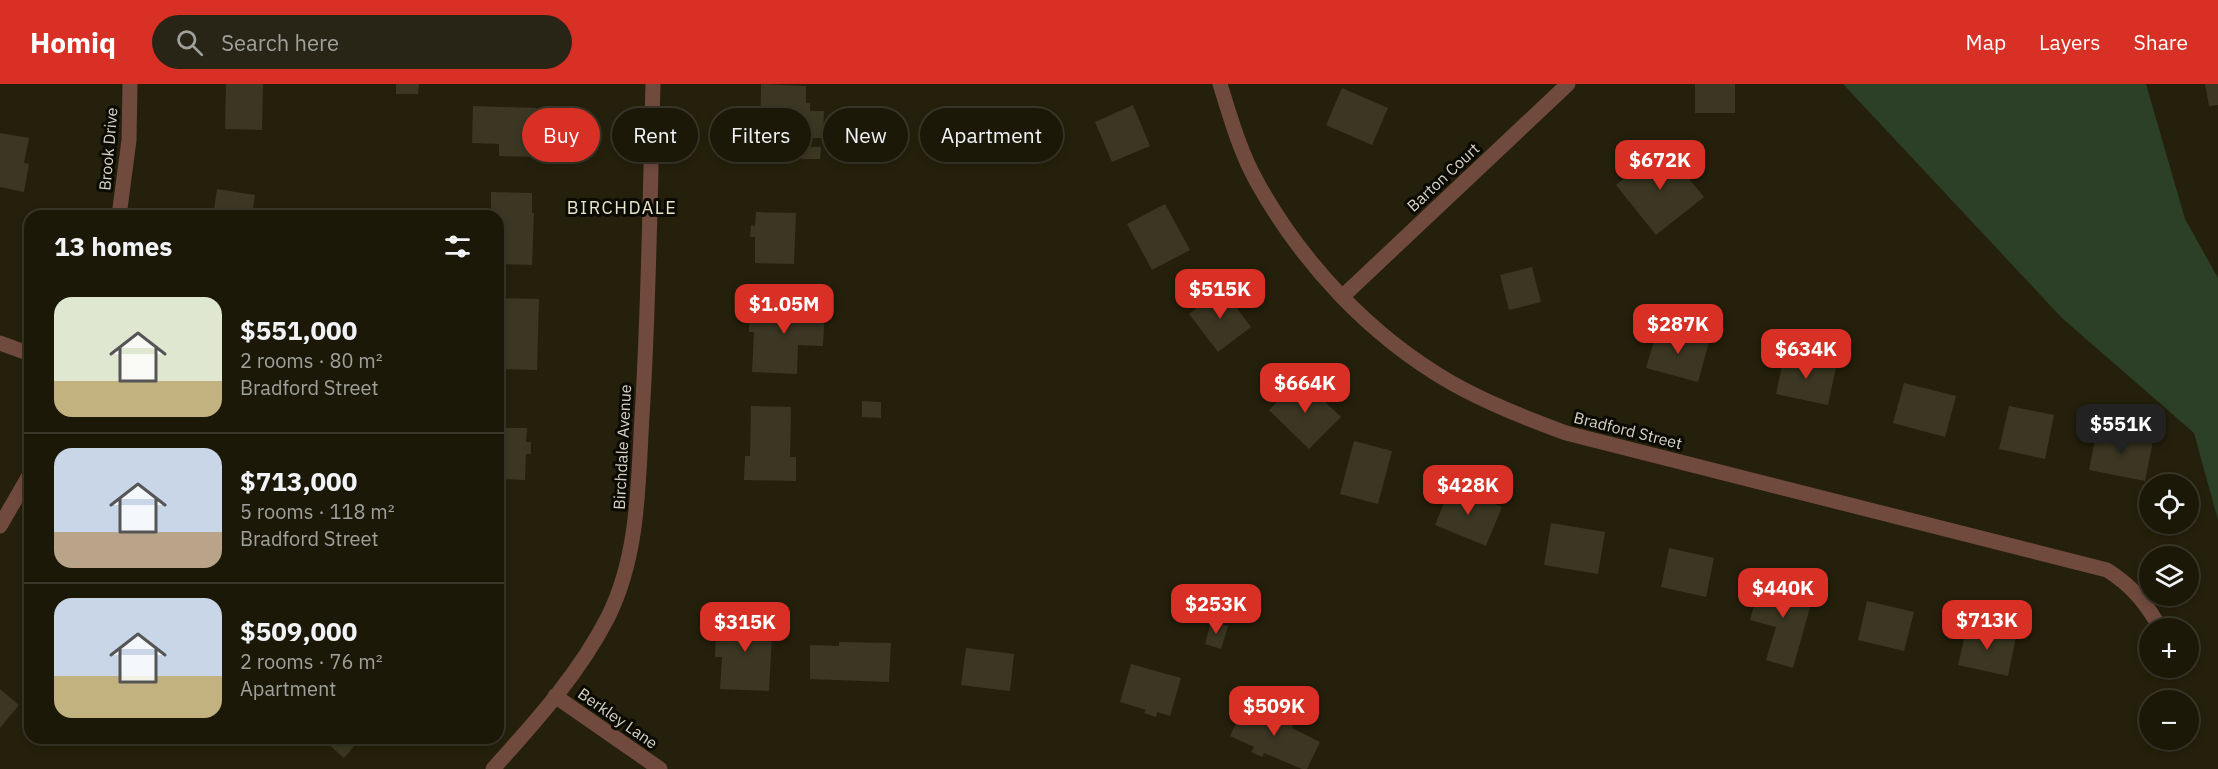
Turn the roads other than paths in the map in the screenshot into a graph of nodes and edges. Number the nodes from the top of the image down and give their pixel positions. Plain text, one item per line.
1 (130, 84) edge
2 (653, 84) edge
3 (1220, 84) edge
4 (1568, 84) edge
5 (120, 210) edge
6 (1342, 297) junction
7 (0, 343) edge
8 (24, 352) edge
9 (24, 484) edge
10 (0, 526) edge
11 (2154, 618) edge
12 (555, 696) junction
13 (493, 769) edge
14 (660, 769) edge

1 - 5 street, Brook Drive
2 - 12 street, Birchdale Avenue
3 - 6 street, Bradford Street
4 - 6 street, Barton Court
6 - 11 street, Bradford Street
7 - 8 street
9 - 10 street
12 - 13 street, Birchdale Avenue
12 - 14 street, Berkley Lane

